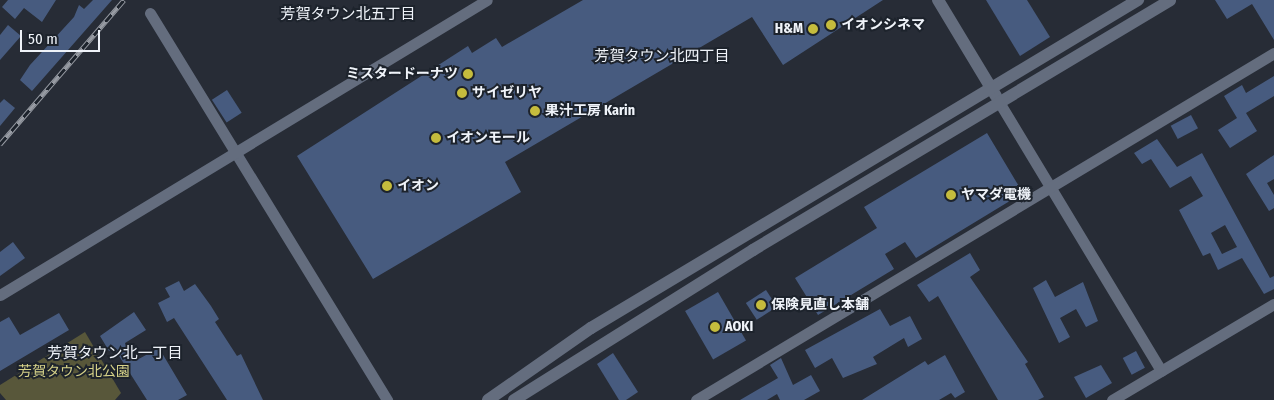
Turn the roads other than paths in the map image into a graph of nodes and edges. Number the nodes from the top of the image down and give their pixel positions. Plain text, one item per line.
1 (488, 0) edge
2 (1170, 0) edge
3 (940, 1) edge
4 (1136, 1) edge
5 (150, 13) dead end
6 (1274, 53) edge
7 (992, 89) junction
8 (999, 102) junction
9 (236, 152) junction
10 (1052, 187) junction
11 (0, 295) edge
12 (1274, 304) edge
13 (1161, 371) junction
14 (387, 400) edge
15 (488, 400) edge
16 (514, 400) edge
17 (696, 400) edge
18 (1112, 400) edge

1 - 9 street
2 - 8 street
3 - 7 street
4 - 7 street
5 - 9 street
6 - 10 street
7 - 8 street
7 - 15 street
8 - 10 street
8 - 16 street
9 - 11 street
9 - 14 street
10 - 13 street
10 - 17 street
12 - 13 street
13 - 18 street

